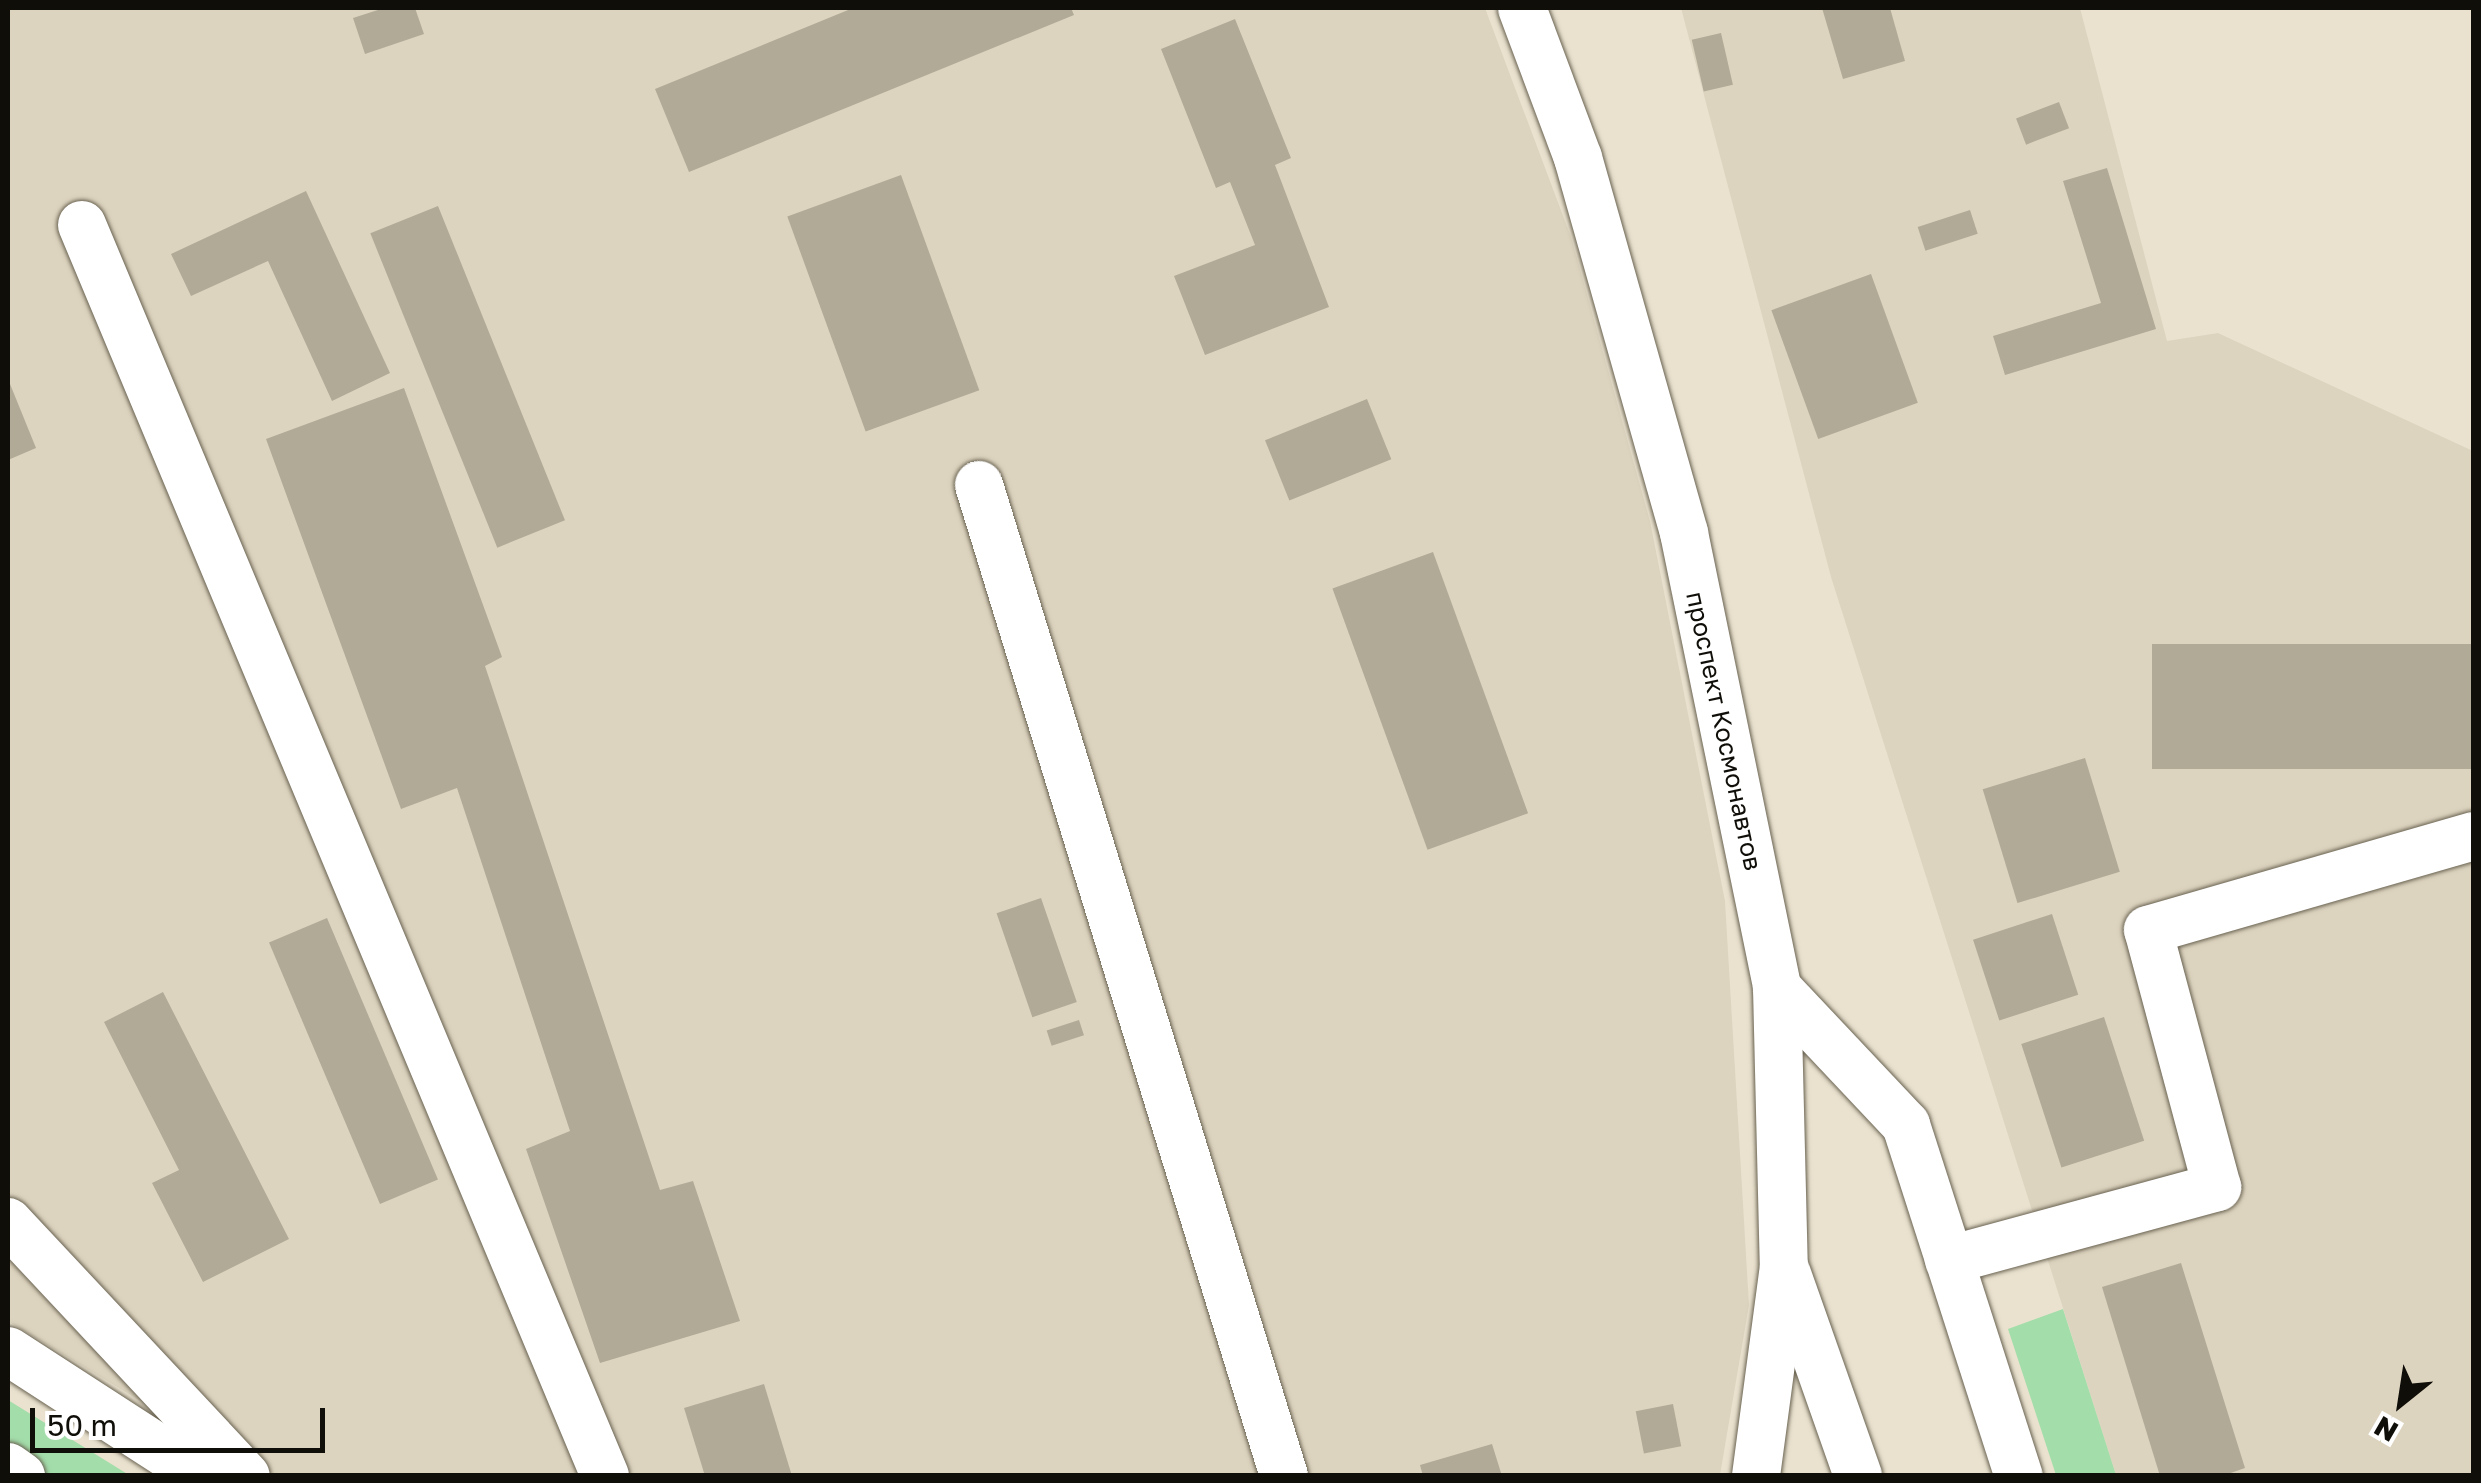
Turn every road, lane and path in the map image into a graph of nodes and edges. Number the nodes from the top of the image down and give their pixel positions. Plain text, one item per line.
1 (1522, 8) edge
2 (82, 225) dead end
3 (980, 486) dead end
4 (2474, 836) edge
5 (1777, 988) junction
6 (8, 1222) edge
7 (1949, 1260) junction
8 (1784, 1266) junction
9 (8, 1351) edge
10 (8, 1467) edge
11 (21, 1476) edge
12 (202, 1476) edge
13 (246, 1476) edge
14 (604, 1476) edge
15 (1284, 1476) edge
16 (1756, 1476) edge
17 (1858, 1476) edge
18 (2018, 1476) edge

1 - 5 street, проспект Космонавтов
2 - 14 street
3 - 15 street
4 - 7 street
5 - 7 street
5 - 8 street, проспект Космонавтов
6 - 13 street
7 - 18 street
8 - 16 street, проспект Космонавтов
8 - 17 street
9 - 12 street
10 - 11 street

